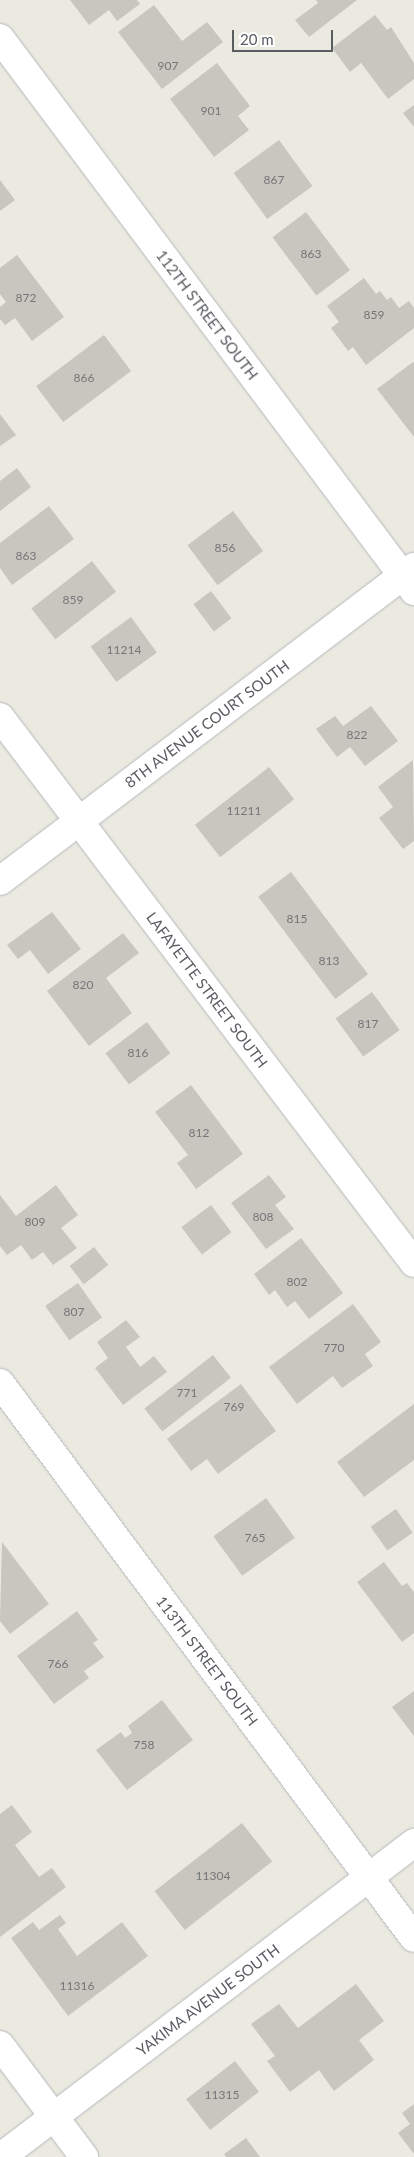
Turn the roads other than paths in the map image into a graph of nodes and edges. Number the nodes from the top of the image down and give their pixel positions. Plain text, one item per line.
1 (0, 38) edge
2 (410, 578) edge
3 (0, 717) edge
4 (79, 821) junction
5 (0, 881) edge
6 (414, 1263) edge
7 (0, 1383) edge
8 (414, 1843) edge
9 (368, 1878) junction
10 (414, 1938) edge
11 (0, 2046) edge
12 (54, 2117) junction
13 (1, 2157) edge
14 (84, 2157) edge

1 - 2 street, 112TH STREET SOUTH
2 - 4 street, 8TH AVENUE COURT SOUTH
3 - 4 street, LAFAYETTE STREET SOUTH
4 - 5 street, 8TH AVENUE COURT SOUTH
4 - 6 street, LAFAYETTE STREET SOUTH
7 - 9 street, 113TH STREET SOUTH
8 - 9 street, YAKIMA AVENUE SOUTH
9 - 10 street, 113TH STREET SOUTH
9 - 12 street, YAKIMA AVENUE SOUTH
11 - 12 street
12 - 13 street, YAKIMA AVENUE SOUTH
12 - 14 street

